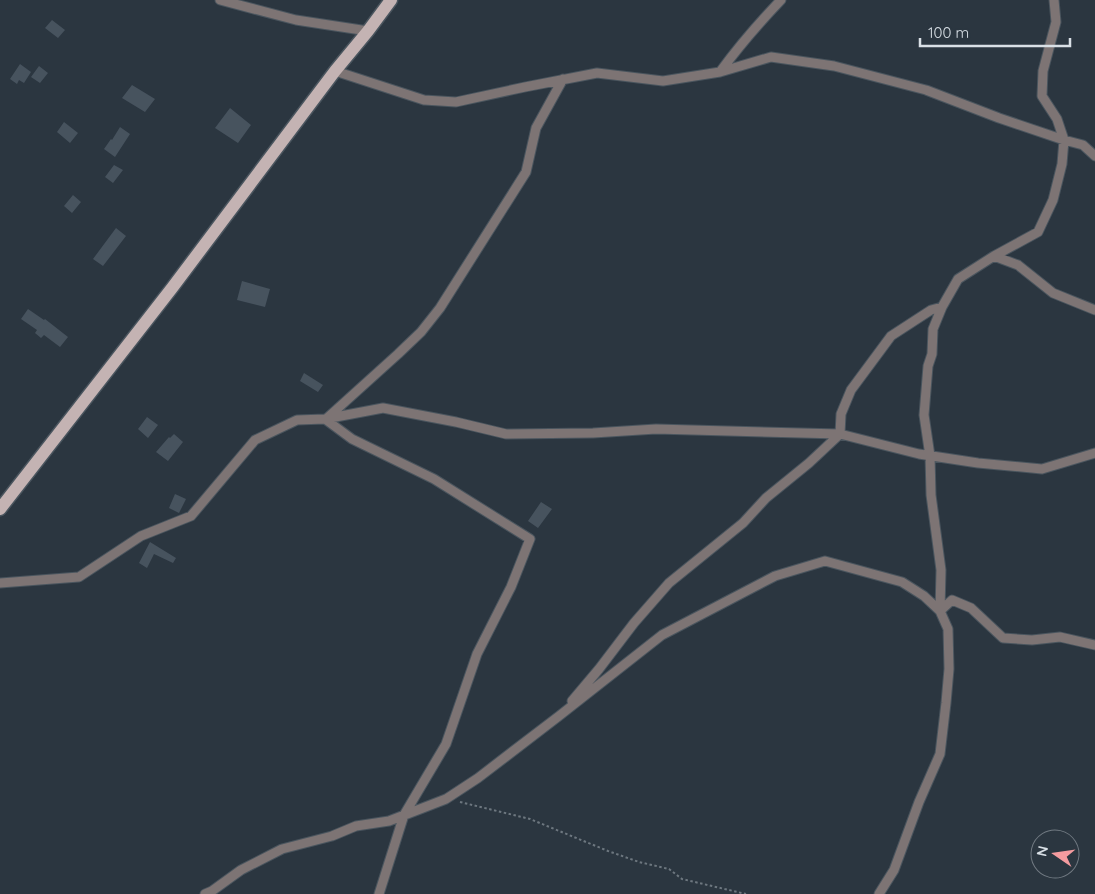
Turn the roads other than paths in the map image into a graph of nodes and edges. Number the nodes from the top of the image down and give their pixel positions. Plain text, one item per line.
1 (220, 0) edge
2 (391, 0) edge
3 (781, 0) edge
4 (1054, 0) edge
5 (368, 31) junction
6 (335, 71) junction
7 (720, 72) junction
8 (563, 79) junction
9 (1064, 140) junction
10 (1095, 156) edge
11 (994, 256) junction
12 (942, 307) junction
13 (1095, 310) edge
14 (326, 419) junction
15 (840, 434) junction
16 (1095, 453) edge
17 (930, 456) junction
18 (0, 509) edge
19 (0, 584) edge
20 (940, 610) junction
21 (1095, 645) edge
22 (559, 716) junction
23 (404, 815) junction
24 (205, 894) edge
25 (379, 894) edge
26 (879, 894) edge

1 - 5 street
2 - 5 main road
3 - 7 street
4 - 9 street
5 - 6 main road
6 - 8 street
6 - 18 main road
7 - 8 street
7 - 9 street
8 - 14 street
9 - 10 street
9 - 11 street
11 - 12 street
11 - 13 street
12 - 15 street
12 - 17 street
14 - 15 street
14 - 19 street
14 - 23 street
15 - 17 street
15 - 22 street
16 - 17 street
17 - 20 street
20 - 21 street
20 - 22 street
20 - 26 street
22 - 23 street
23 - 24 street
23 - 25 street

